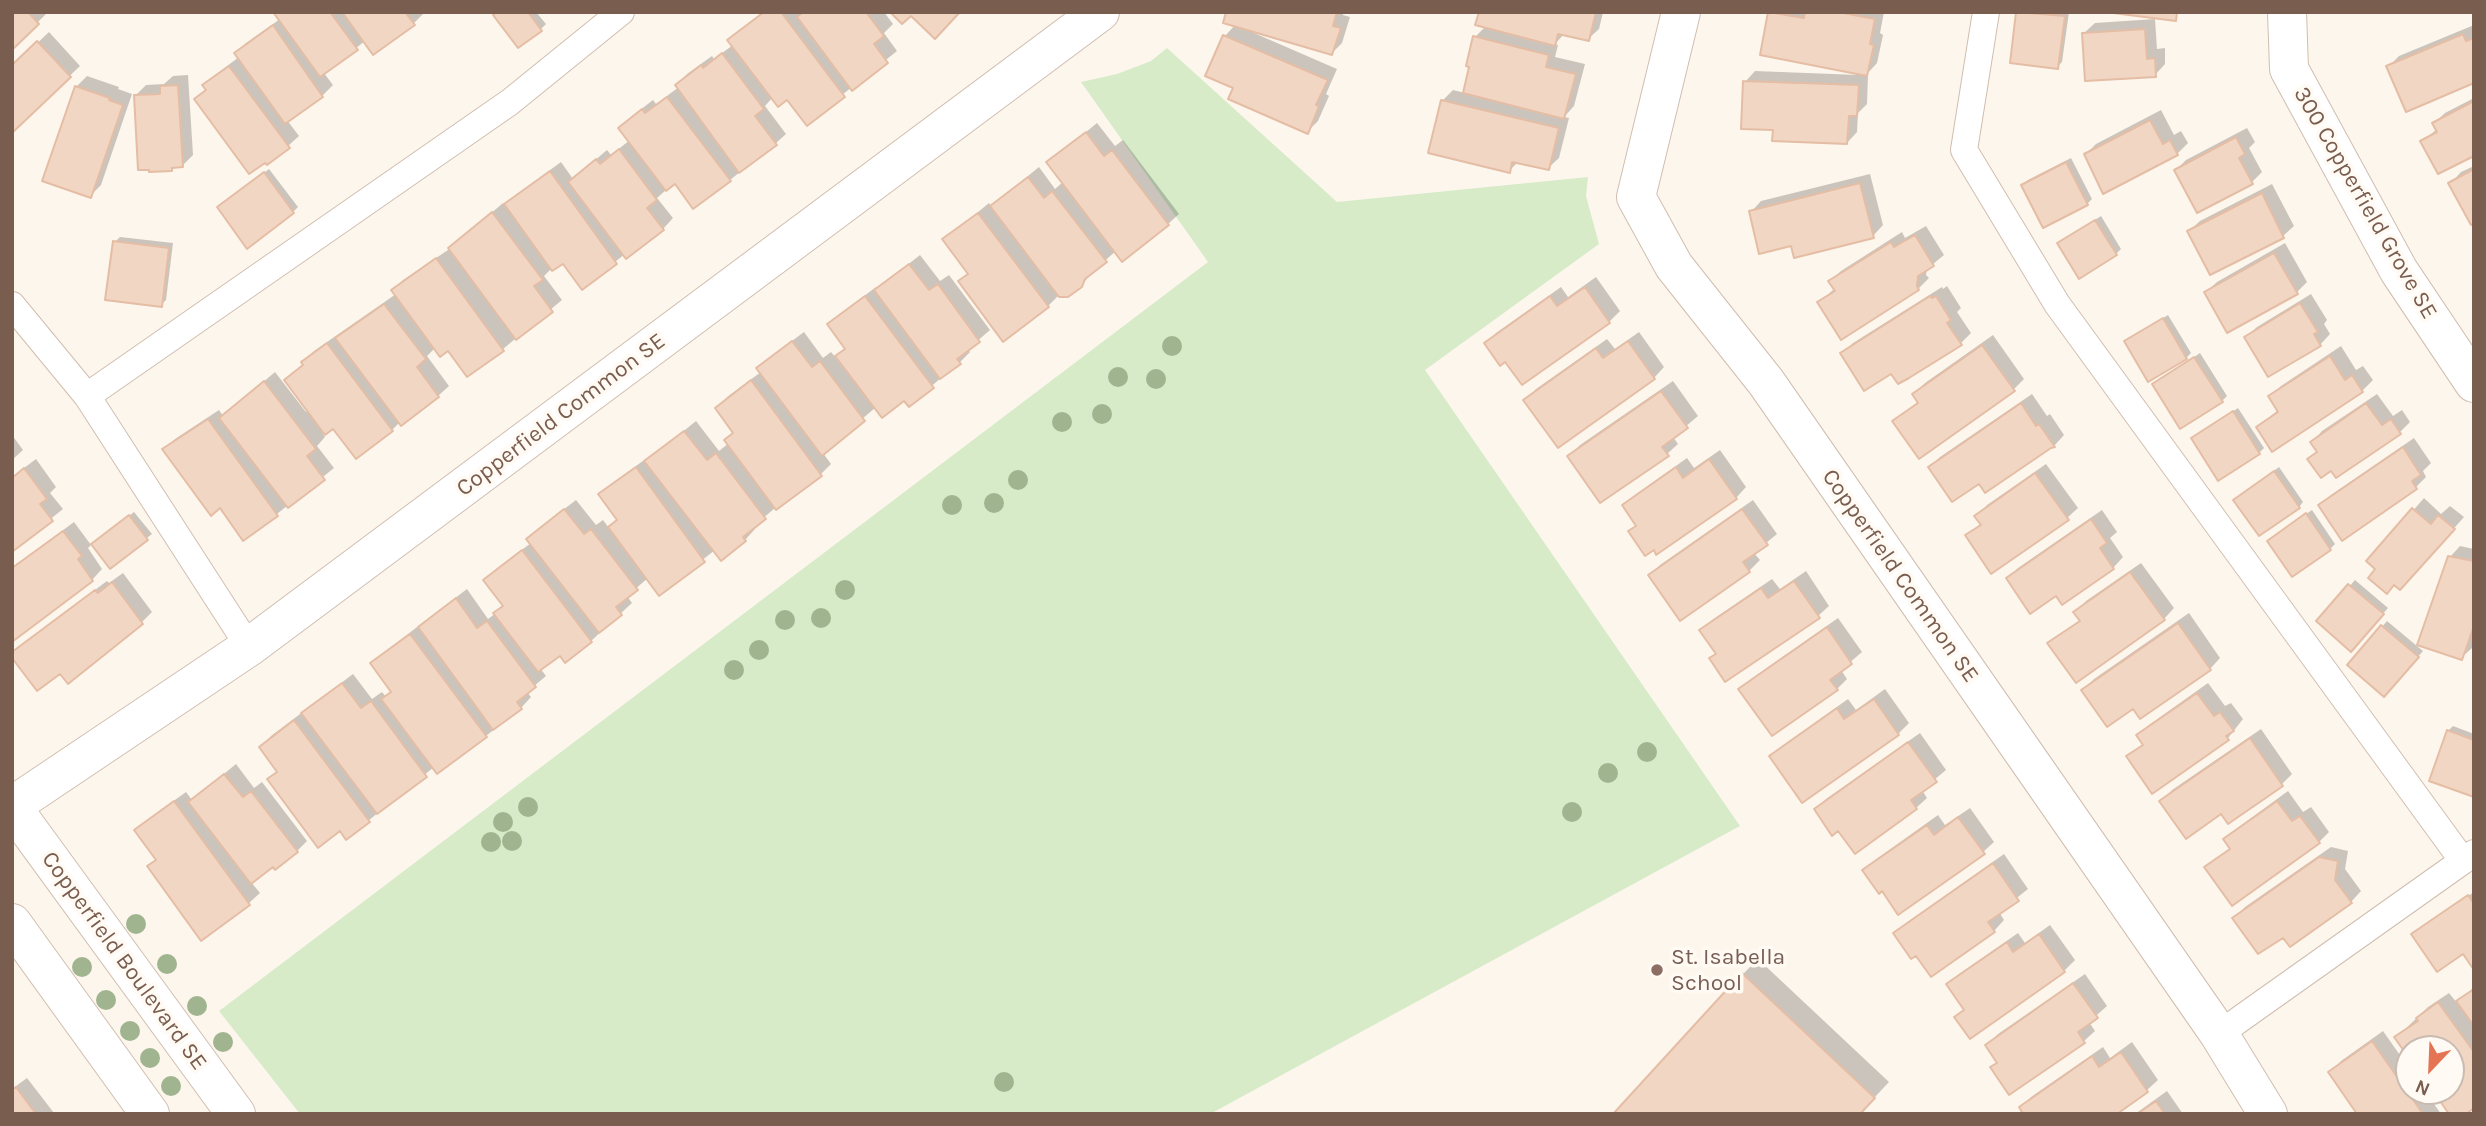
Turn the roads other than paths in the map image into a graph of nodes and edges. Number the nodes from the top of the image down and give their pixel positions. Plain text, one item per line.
1 (621, 12) edge
2 (1100, 12) edge
3 (1681, 12) edge
4 (1986, 12) edge
5 (2287, 12) edge
6 (12, 305) edge
7 (2474, 383) edge
8 (87, 396) junction
9 (249, 646) junction
10 (12, 807) edge
11 (2469, 857) edge
12 (12, 923) edge
13 (2219, 1034) junction
14 (150, 1114) edge
15 (236, 1114) edge
16 (2268, 1114) edge

1 - 8 lane
2 - 9 street, Copperfield Common SE
3 - 13 street, Copperfield Common SE
4 - 11 lane
5 - 7 street, 300 Copperfield Grove SE
6 - 8 lane
8 - 9 lane
9 - 10 street, Copperfield Common SE
10 - 15 street, Copperfield Boulevard SE
11 - 13 lane
12 - 14 street
13 - 16 street, Copperfield Common SE

